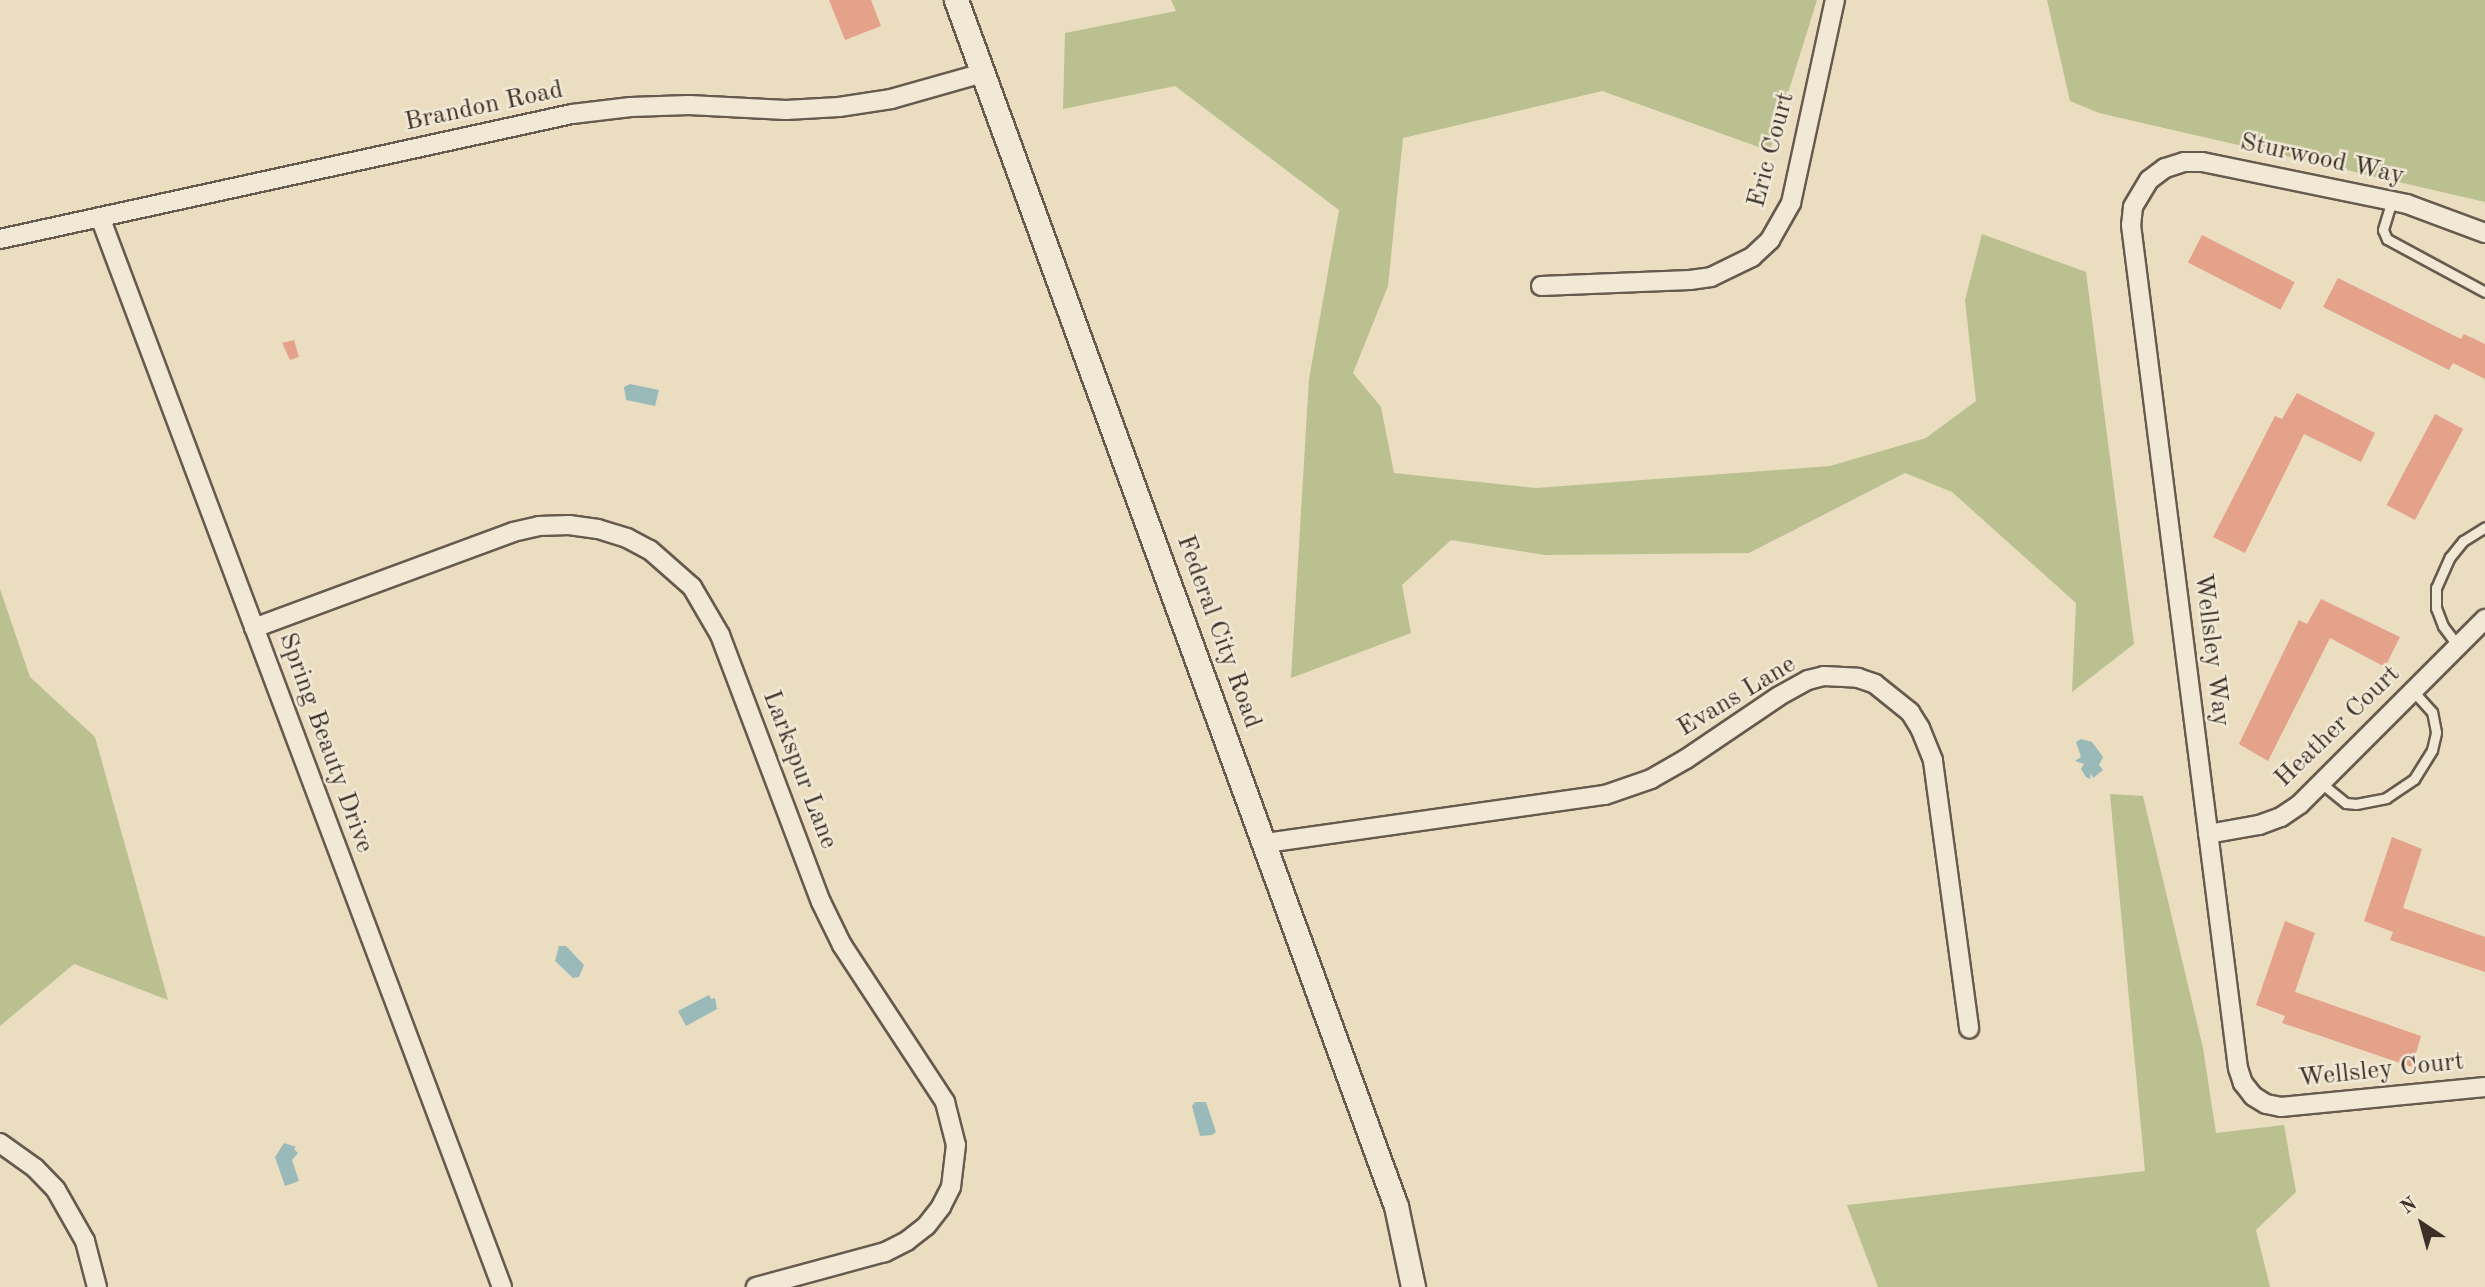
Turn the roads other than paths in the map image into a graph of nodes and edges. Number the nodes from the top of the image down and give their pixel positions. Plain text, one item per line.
1 (956, 0) edge
2 (1835, 0) edge
3 (983, 73) junction
4 (2149, 180) joint
5 (2392, 200) junction
6 (100, 217) junction
7 (2485, 233) edge
8 (0, 239) edge
9 (1541, 286) dead end
10 (2485, 292) edge
11 (2485, 527) edge
12 (2485, 620) edge
13 (254, 628) junction
14 (2458, 646) junction
15 (2413, 691) junction
16 (2321, 783) junction
17 (2208, 834) junction
18 (1266, 843) junction
19 (1969, 1029) dead end
20 (2485, 1087) edge
21 (2281, 1107) joint
22 (0, 1143) edge
23 (97, 1287) edge
24 (502, 1287) edge
25 (756, 1287) edge
26 (1413, 1287) edge

1 - 3 street, Federal City Road
2 - 9 street, Eric Court
3 - 6 street, Brandon Road
3 - 18 street, Federal City Road
4 - 5 street, Sturwood Way
4 - 17 street, Wellsley Way
5 - 7 street, Sturwood Way
5 - 10 lane
6 - 8 street, Brandon Road
6 - 13 street, Spring Beauty Drive
11 - 14 lane
12 - 14 street, Heather Court
13 - 24 street, Spring Beauty Drive
13 - 25 street, Larkspur Lane
14 - 15 street, Heather Court
15 - 16 street, Heather Court
15 - 16 lane
16 - 17 street, Heather Court
17 - 21 street, Wellsley Way
18 - 19 street, Evans Lane
18 - 26 street, Federal City Road
20 - 21 street, Wellsley Court
22 - 23 street

